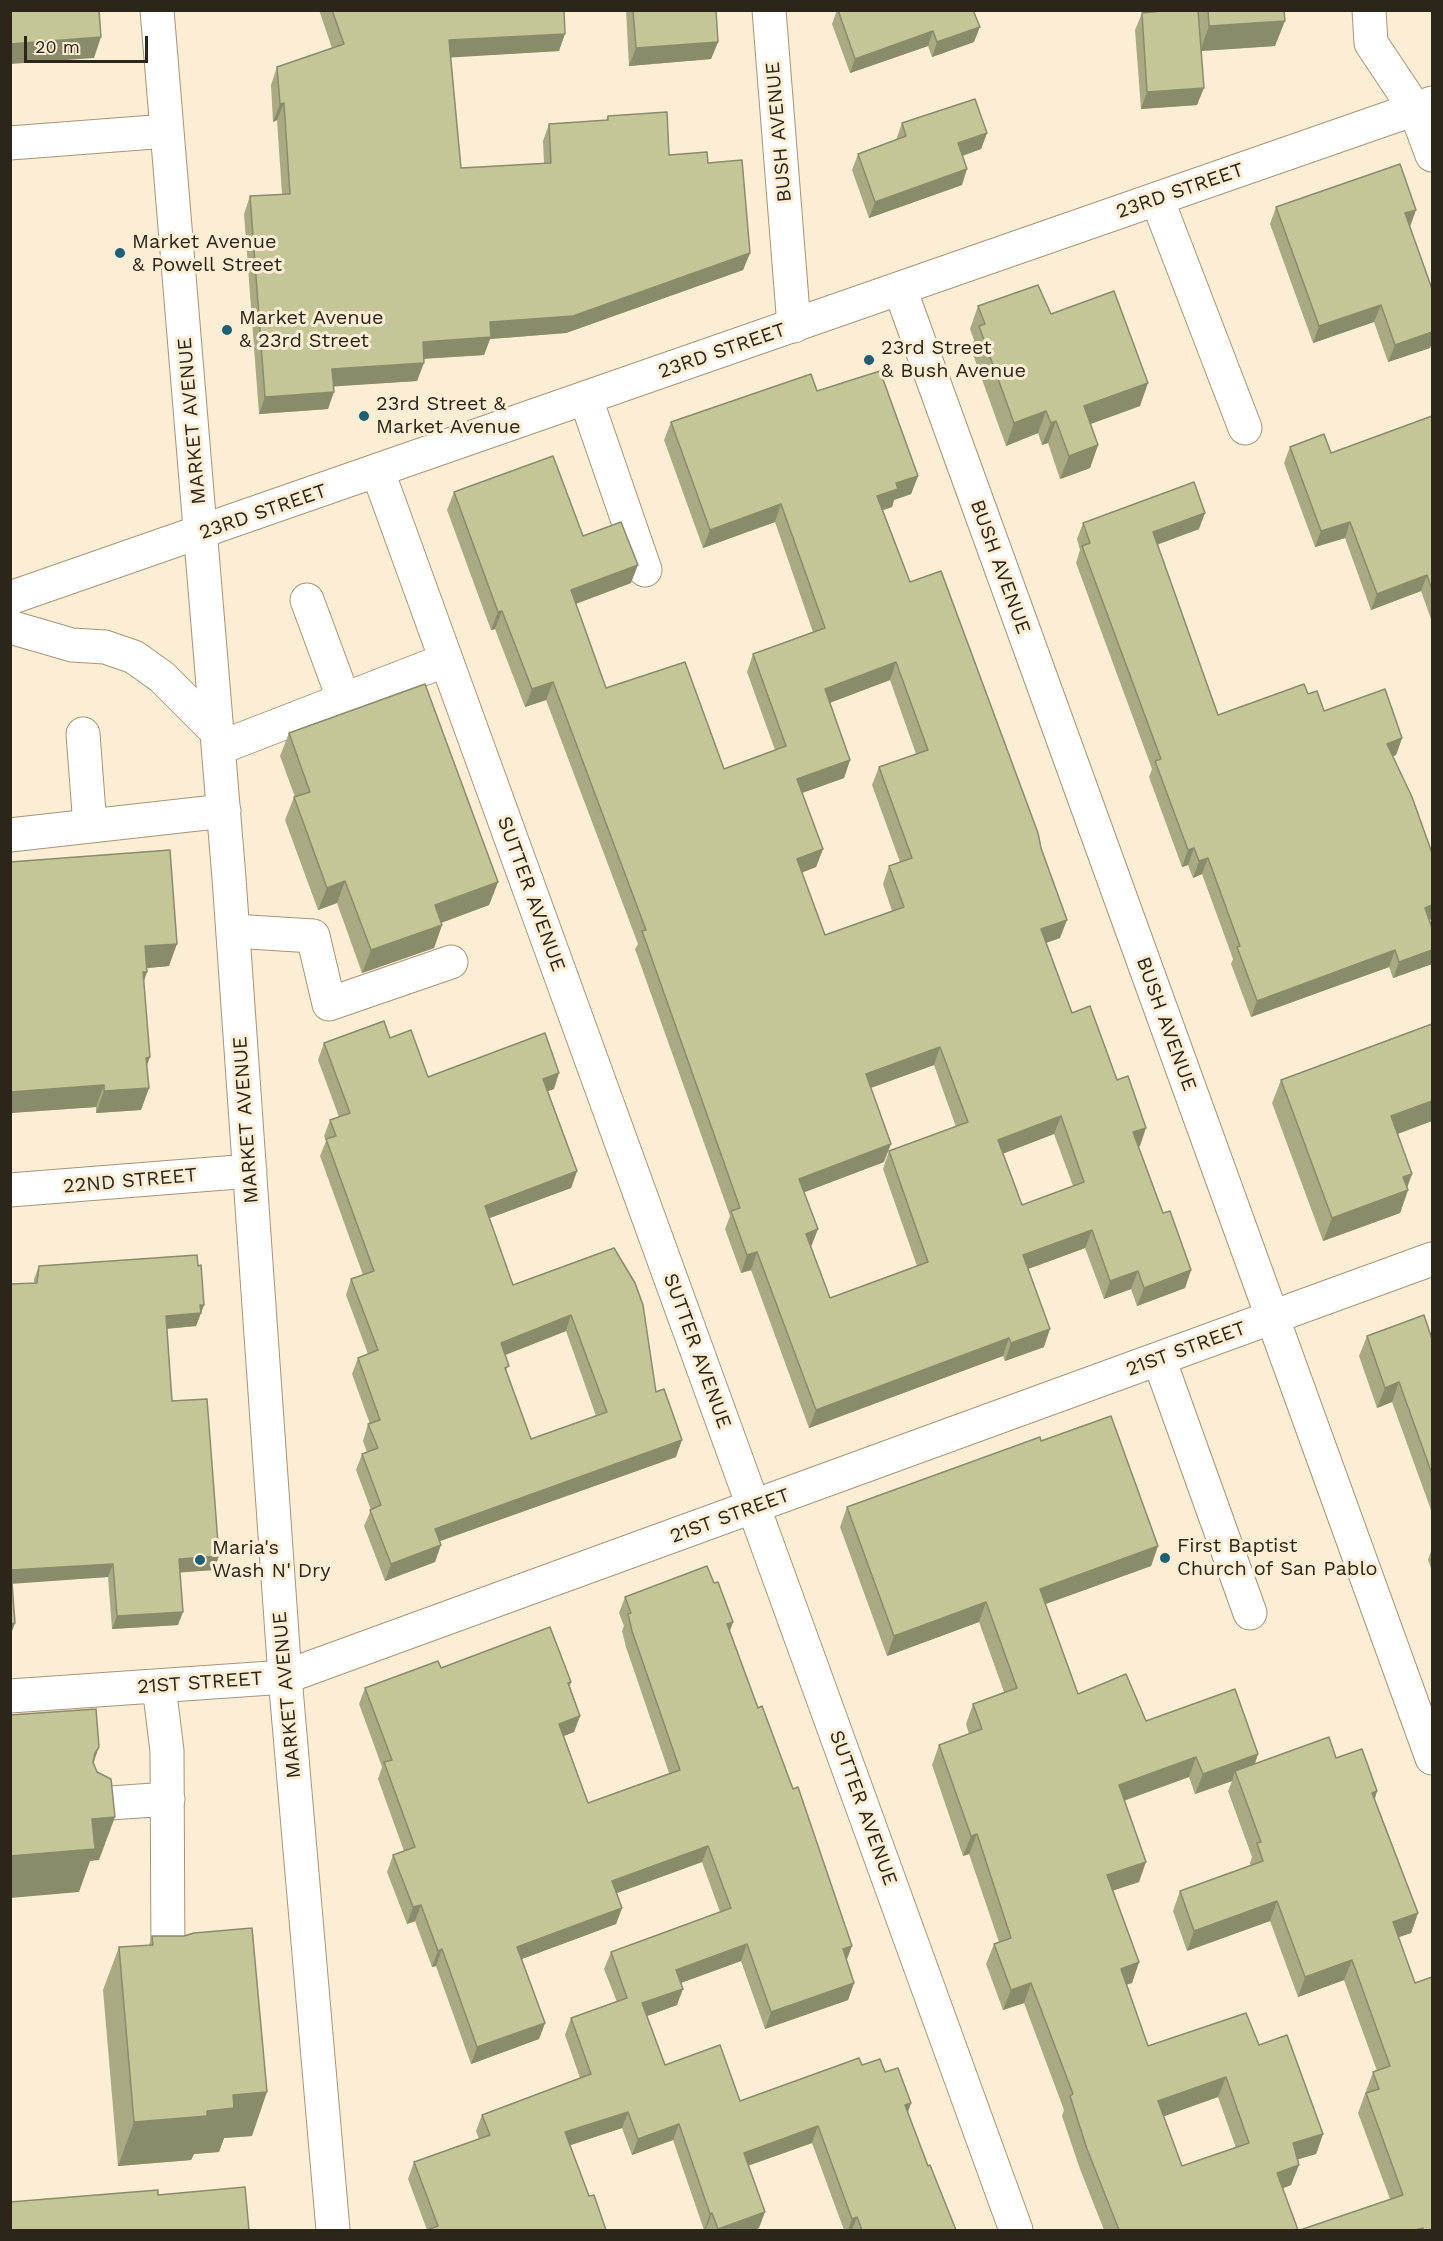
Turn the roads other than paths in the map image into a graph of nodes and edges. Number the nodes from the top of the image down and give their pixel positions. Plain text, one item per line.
1 (157, 10) edge
2 (769, 10) edge
3 (1369, 10) edge
4 (1424, 106) edge
5 (167, 131) junction
6 (10, 143) edge
7 (1432, 155) edge
8 (1157, 199) junction
9 (900, 289) junction
10 (794, 326) junction
11 (586, 399) junction
12 (1245, 428) dead end
13 (378, 472) junction
14 (202, 534) junction
15 (645, 570) dead end
16 (10, 598) edge
17 (307, 600) dead end
18 (10, 627) edge
19 (446, 660) junction
20 (344, 700) junction
21 (83, 735) dead end
22 (219, 741) junction
23 (224, 811) junction
24 (90, 826) junction
25 (10, 835) edge
26 (233, 931) junction
27 (451, 962) dead end
28 (250, 1171) junction
29 (10, 1190) edge
30 (1432, 1259) edge
31 (1273, 1317) junction
32 (1159, 1359) junction
33 (753, 1507) junction
34 (1250, 1613) dead end
35 (285, 1677) junction
36 (159, 1686) junction
37 (10, 1696) edge
38 (1432, 1758) edge
39 (168, 1798) junction
40 (96, 1804) edge
41 (168, 1961) edge
42 (333, 2230) edge
43 (1016, 2230) edge

1 - 5 street, MARKET AVENUE
2 - 10 street, BUSH AVENUE
3 - 4 street
4 - 7 street
4 - 8 street, 23RD STREET
5 - 6 street
5 - 14 street, MARKET AVENUE
8 - 9 street, 23RD STREET
8 - 12 street
9 - 10 street, 23RD STREET
9 - 31 street, BUSH AVENUE
10 - 11 street, 23RD STREET
11 - 13 street, 23RD STREET
11 - 15 street
13 - 14 street, 23RD STREET
13 - 19 street, SUTTER AVENUE
14 - 16 street, 23RD STREET
14 - 22 street, MARKET AVENUE
17 - 20 street
18 - 22 street
19 - 20 street
19 - 33 street, SUTTER AVENUE
20 - 22 street
21 - 24 street
22 - 23 street, MARKET AVENUE
23 - 24 street
23 - 26 street, MARKET AVENUE
24 - 25 street
26 - 27 street
26 - 28 street, MARKET AVENUE
28 - 29 street, 22ND STREET
28 - 35 street, MARKET AVENUE
30 - 31 street, 21ST STREET
31 - 32 street, 21ST STREET
31 - 38 street, BUSH AVENUE
32 - 33 street, 21ST STREET
32 - 34 street
33 - 35 street, 21ST STREET
33 - 43 street, SUTTER AVENUE
35 - 36 street, 21ST STREET
35 - 42 street, MARKET AVENUE
36 - 37 street, 21ST STREET
36 - 39 street
39 - 40 street
39 - 41 street

